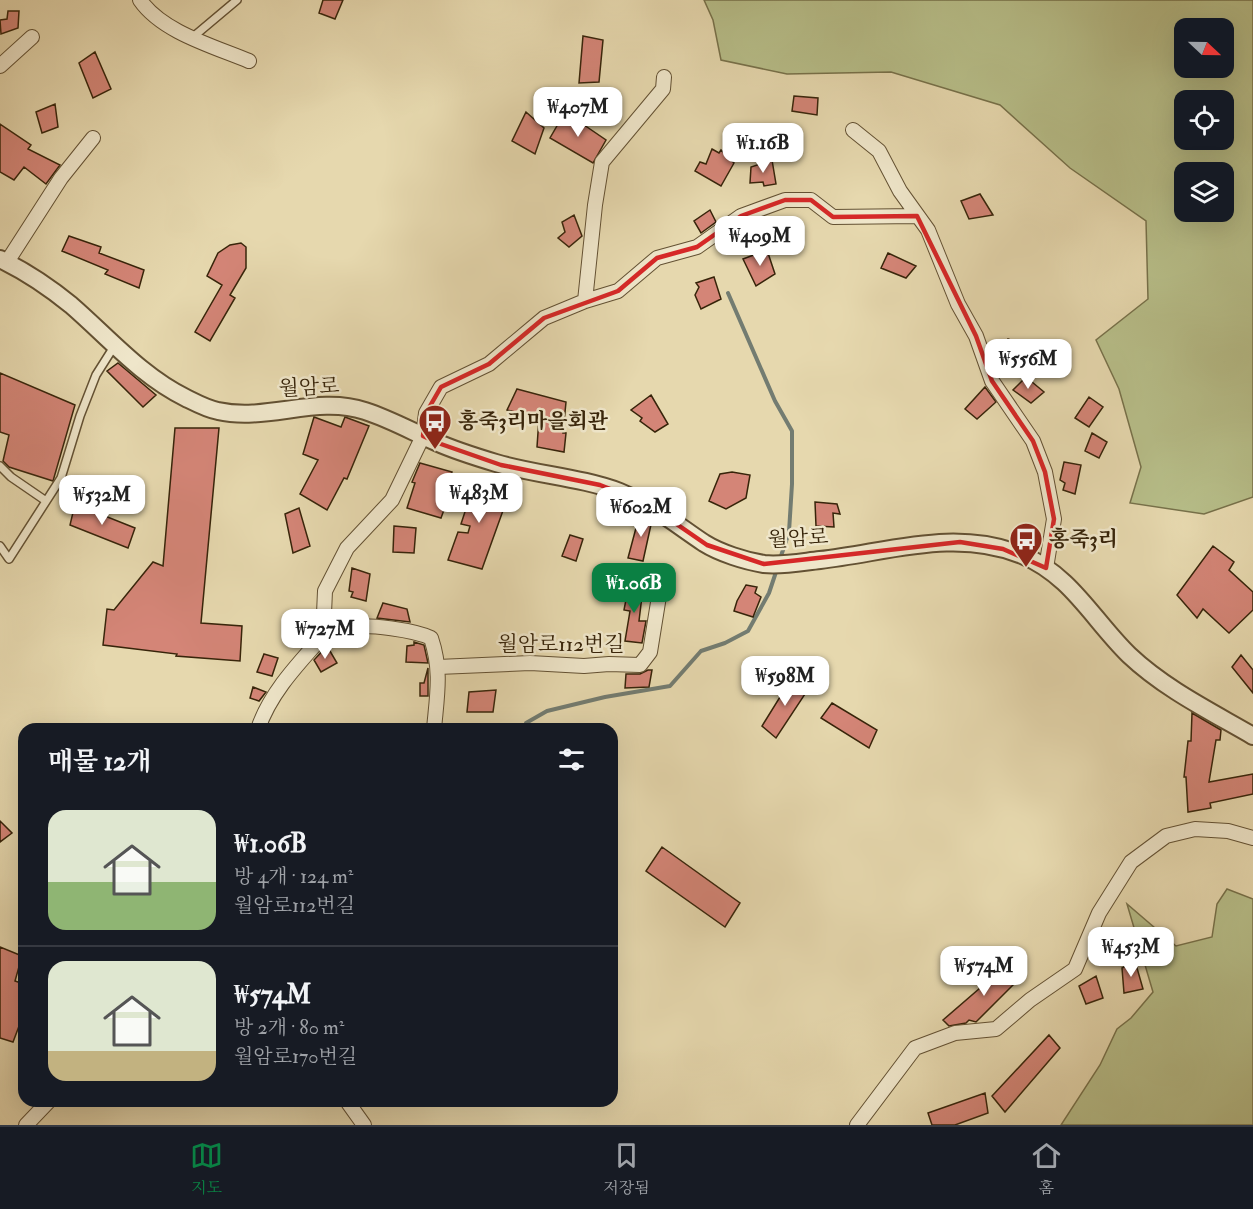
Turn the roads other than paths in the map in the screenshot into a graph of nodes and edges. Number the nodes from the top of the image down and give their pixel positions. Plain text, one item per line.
1 (140, 0) edge
2 (237, 0) edge
3 (32, 37) dead end
4 (193, 37) junction
5 (249, 61) dead end
6 (0, 66) edge
7 (664, 77) dead end
8 (853, 130) dead end
9 (93, 138) dead end
10 (917, 216) junction
11 (3, 260) edge
12 (585, 301) junction
13 (115, 345) junction
14 (423, 436) junction
15 (0, 466) edge
16 (46, 501) junction
17 (0, 546) edge
18 (1046, 568) junction
19 (660, 590) dead end
20 (323, 636) junction
21 (438, 667) junction
22 (260, 723) edge
23 (435, 723) edge
24 (1253, 736) edge
25 (1253, 838) edge
26 (43, 1107) edge
27 (351, 1107) edge
28 (26, 1125) edge
29 (364, 1125) edge
30 (857, 1125) edge

1 - 4 street
2 - 4 lane
3 - 6 street
4 - 5 street
7 - 12 street
8 - 10 street
9 - 11 street, 월암로
10 - 12 street
10 - 18 street
11 - 13 street, 월암로
12 - 14 street
13 - 14 street, 월암로
13 - 16 lane
14 - 18 street, 월암로
14 - 20 street
15 - 16 lane
16 - 17 lane
18 - 24 street, 월암로
19 - 21 street, 월암로112번길
20 - 21 street
20 - 22 street
21 - 23 street
25 - 30 street
26 - 28 street
27 - 29 street

